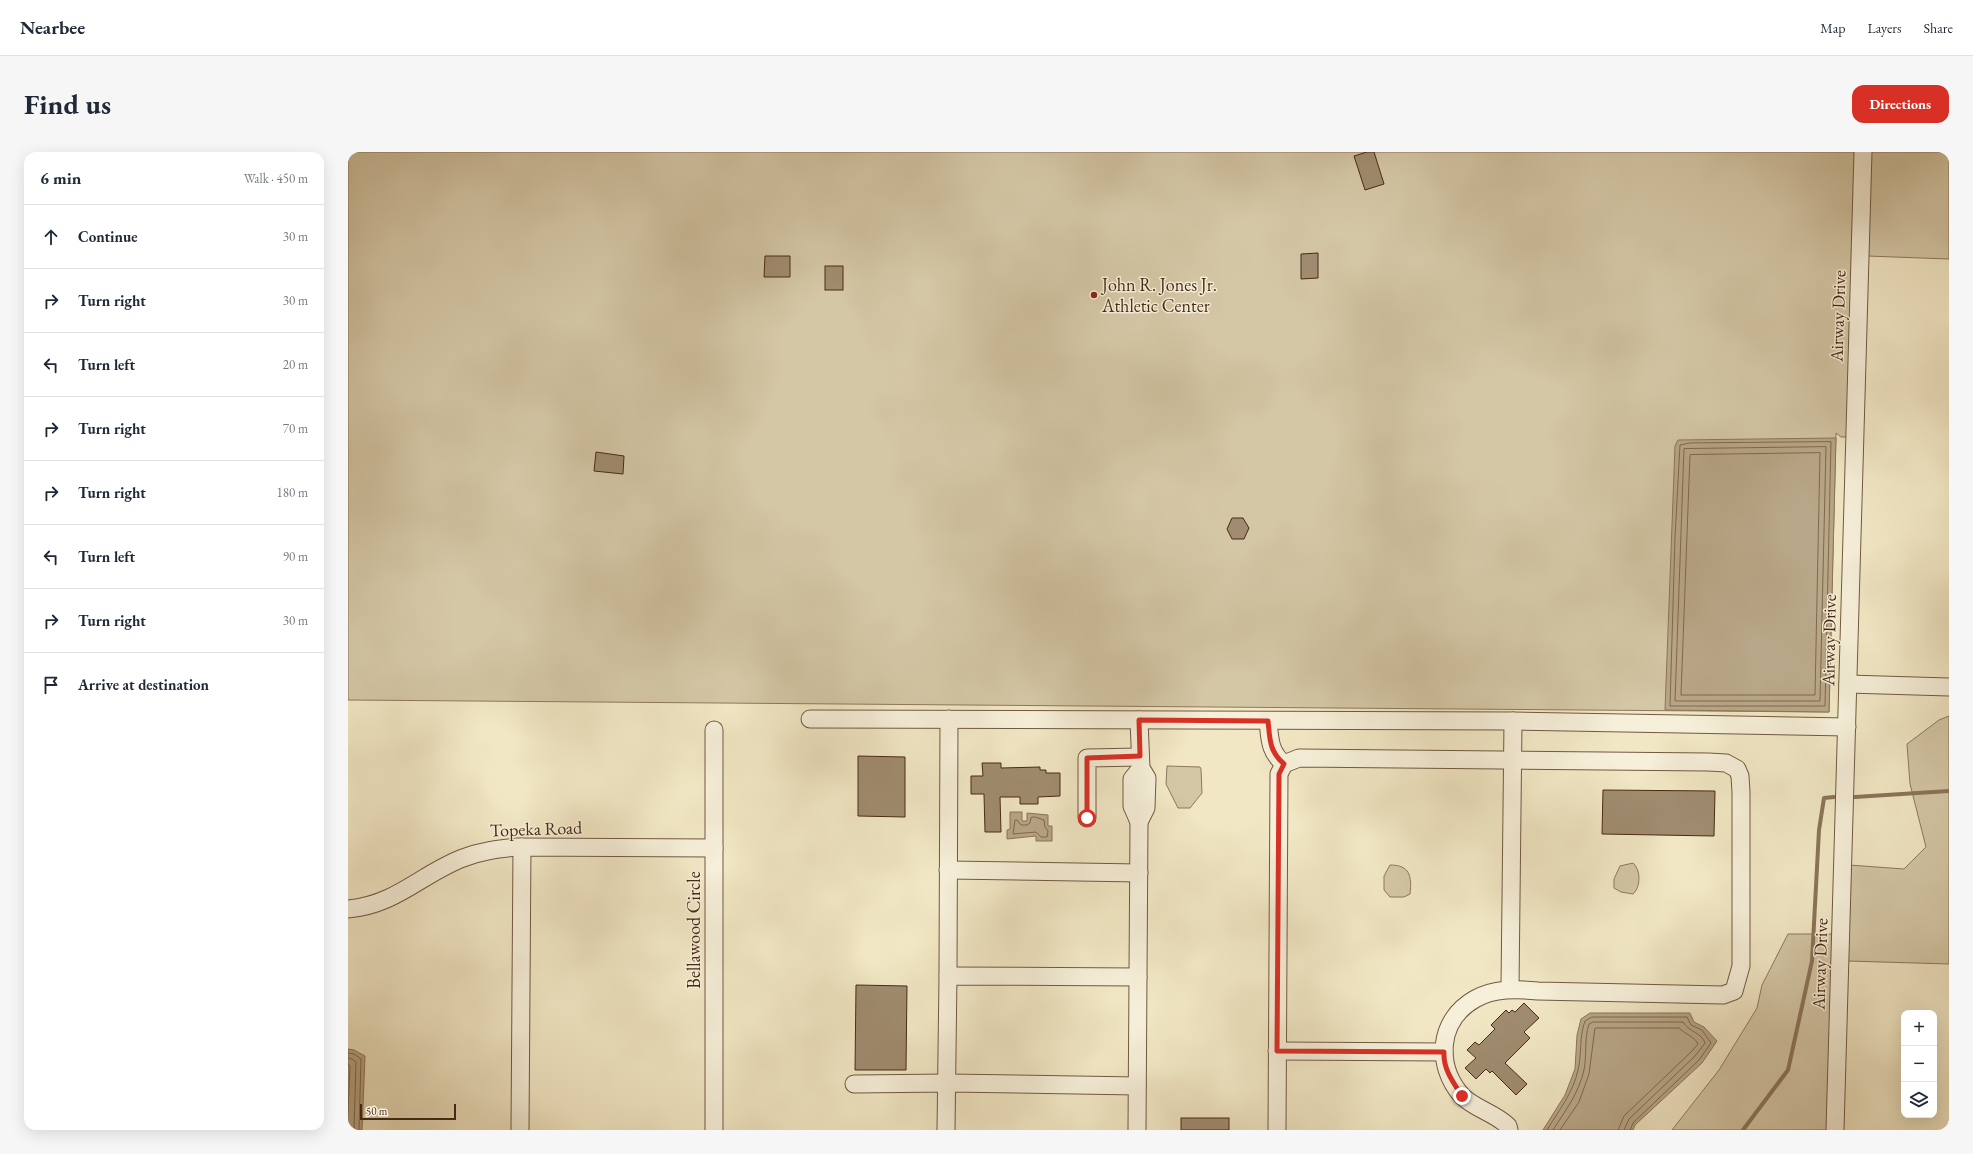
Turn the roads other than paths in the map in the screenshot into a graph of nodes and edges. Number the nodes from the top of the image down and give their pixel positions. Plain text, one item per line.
1 (1863, 152) edge
2 (1848, 684) junction
3 (1949, 687) edge
4 (810, 719) dead end
5 (949, 719) junction
6 (1139, 720) junction
7 (1268, 721) junction
8 (1513, 721) junction
9 (1847, 727) junction
10 (714, 730) dead end
11 (1513, 760) junction
12 (1140, 762) junction
13 (1284, 764) junction
14 (1087, 818) dead end
15 (522, 847) junction
16 (714, 848) junction
17 (948, 870) junction
18 (1139, 873) junction
19 (348, 909) edge
20 (948, 976) junction
21 (1138, 977) junction
22 (1510, 988) junction
23 (1277, 1051) junction
24 (1444, 1052) junction
25 (948, 1083) junction
26 (854, 1084) dead end
27 (1138, 1086) junction
28 (520, 1130) edge
29 (714, 1130) edge
30 (946, 1130) edge
31 (1137, 1130) edge
32 (1277, 1130) edge
33 (1509, 1130) edge
34 (1835, 1130) edge

1 - 2 street, Airway Drive
2 - 3 street
2 - 9 street, Airway Drive
4 - 5 street
5 - 6 street
5 - 17 street
6 - 7 street
6 - 12 street
7 - 8 street
7 - 13 street
8 - 9 street
8 - 11 street
9 - 34 street, Airway Drive
10 - 16 street, Bellawood Circle
11 - 13 street
11 - 22 street
11 - 22 street
12 - 14 street
12 - 18 street
13 - 23 street
15 - 16 street, Topeka Road
15 - 19 street, Topeka Road
15 - 28 street
16 - 29 street, Bellawood Circle
17 - 18 street
17 - 20 street
18 - 21 street
20 - 21 street
20 - 25 street
21 - 27 street
22 - 24 street
23 - 24 street
23 - 32 street
24 - 33 street
25 - 26 street
25 - 27 street
25 - 30 street
27 - 31 street

